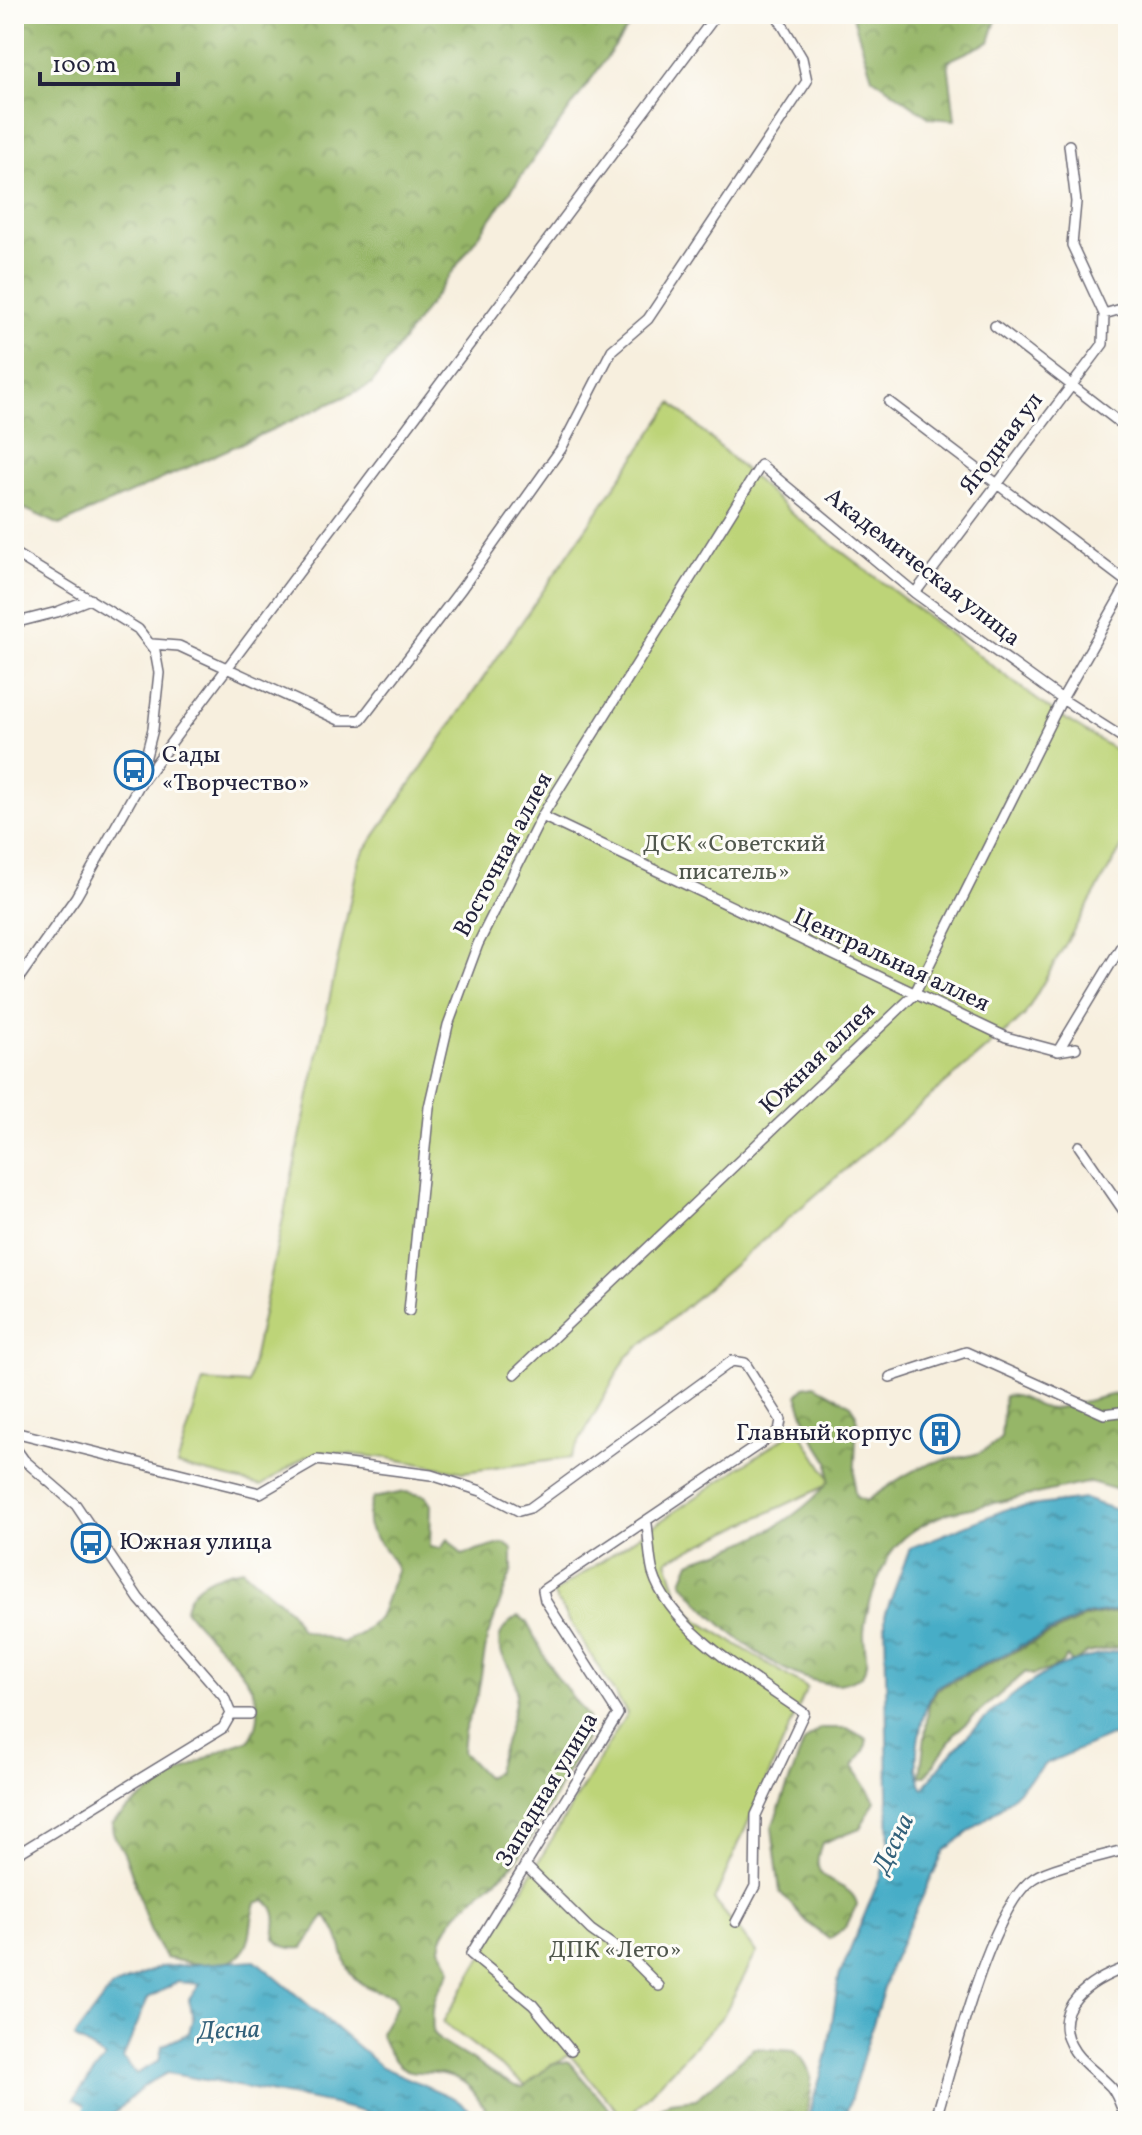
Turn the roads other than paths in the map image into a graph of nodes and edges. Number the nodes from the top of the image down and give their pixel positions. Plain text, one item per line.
1 (717, 14) edge
2 (776, 14) edge
3 (1069, 145) dead end
4 (1128, 307) edge
5 (1104, 314) junction
6 (995, 326) dead end
7 (1072, 386) junction
8 (889, 402) dead end
9 (1128, 429) edge
10 (761, 465) joint
11 (997, 484) junction
12 (14, 553) edge
13 (1128, 583) edge
14 (915, 593) junction
15 (91, 599) junction
16 (14, 623) edge
17 (152, 644) junction
18 (227, 667) junction
19 (1060, 703) junction
20 (1128, 741) edge
21 (138, 787) junction
22 (542, 816) junction
23 (1128, 935) edge
24 (14, 985) edge
25 (914, 995) junction
26 (1076, 1048) dead end
27 (1058, 1051) junction
28 (1079, 1146) dead end
29 (1128, 1217) edge
30 (409, 1311) dead end
31 (515, 1374) dead end
32 (890, 1377) dead end
33 (1128, 1411) edge
34 (14, 1432) edge
35 (14, 1446) edge
36 (647, 1524) junction
37 (231, 1714) junction
38 (250, 1714) dead end
39 (1128, 1849) edge
40 (14, 1856) edge
41 (525, 1865) junction
42 (736, 1922) dead end
43 (1128, 1967) edge
44 (659, 1986) dead end
45 (571, 2051) dead end
46 (935, 2121) edge
47 (1127, 2121) edge

1 - 18 street
2 - 18 street
3 - 5 street
4 - 5 street
5 - 7 street, Ягодная ул
6 - 7 street
7 - 9 street
7 - 11 street, Ягодная ул
8 - 11 street
10 - 14 street, Академическая улица
10 - 22 street, Восточная аллея
11 - 13 street
11 - 14 street, Ягодная ул
12 - 15 street
13 - 19 street, Южная аллея
14 - 19 street, Академическая улица
15 - 16 street
15 - 17 street
17 - 18 street
17 - 21 street
18 - 21 street
19 - 20 street, Академическая улица
19 - 25 street, Южная аллея
21 - 24 street
22 - 25 street, Центральная аллея
22 - 30 street, Восточная аллея
23 - 27 street
25 - 27 street, Центральная аллея
25 - 31 street, Южная аллея
26 - 27 street
28 - 29 street
32 - 33 street
34 - 36 street
35 - 37 street
36 - 41 street, Западная улица
36 - 42 street
37 - 38 street
37 - 40 street
39 - 46 street
41 - 44 street
41 - 45 street, Западная улица
43 - 47 street

